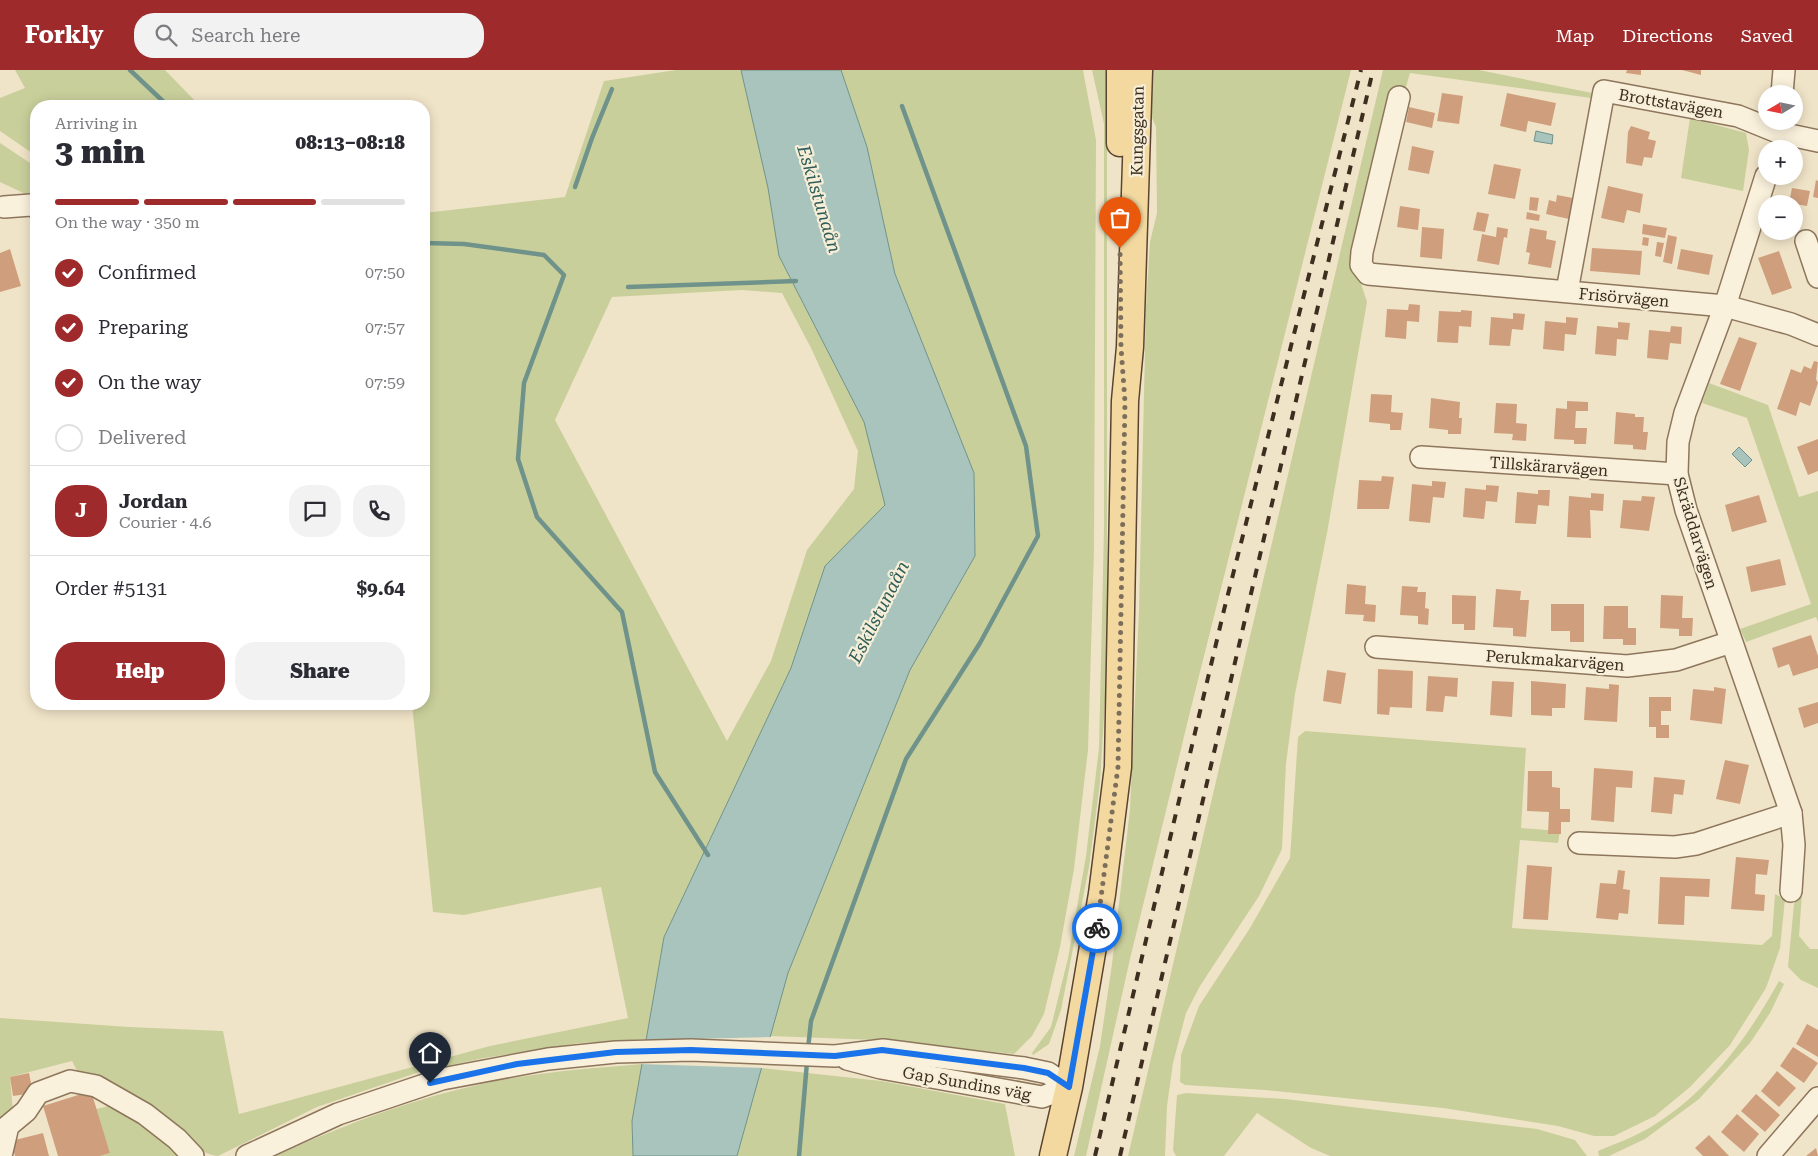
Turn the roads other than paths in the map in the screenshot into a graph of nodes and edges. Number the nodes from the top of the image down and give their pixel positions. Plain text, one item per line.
1 (1120, 70) edge
2 (1139, 70) edge
3 (1784, 70) edge
4 (1783, 85) edge
5 (1399, 97) dead end
6 (1779, 134) edge
7 (1818, 140) edge
8 (1763, 185) edge
9 (30, 205) edge
10 (4, 206) dead end
11 (1806, 241) dead end
12 (1818, 277) edge
13 (1568, 291) junction
14 (1725, 306) junction
15 (1816, 329) edge
16 (1125, 402) junction
17 (1420, 457) dead end
18 (1676, 474) junction
19 (1731, 642) junction
20 (1376, 647) dead end
21 (1791, 813) junction
22 (1579, 843) dead end
23 (1791, 891) dead end
24 (1069, 1087) junction
25 (1818, 1098) edge
26 (1, 1156) edge
27 (193, 1156) edge
28 (247, 1156) edge
29 (1053, 1156) edge
30 (1768, 1156) edge

1 - 16 main road, Kungsgatan
2 - 16 main road, Kungsgatan
3 - 4 street
5 - 13 street, Frisörvägen
6 - 7 street, Brottstavägen
6 - 13 street, Brottstavägen
8 - 14 street, Skräddarvägen
9 - 10 street
11 - 12 street
13 - 14 street, Frisörvägen
14 - 15 street, Frisörvägen
14 - 18 street, Skräddarvägen
16 - 24 main road, Kungsgatan
17 - 18 street, Tillskärarvägen
18 - 19 street, Skräddarvägen
19 - 20 street, Perukmakarvägen
19 - 21 street, Skräddarvägen
21 - 22 street
21 - 23 street, Skräddarvägen
24 - 28 street, Gap Sundins väg
24 - 29 main road, Kungsgatan
25 - 30 street
26 - 27 street

